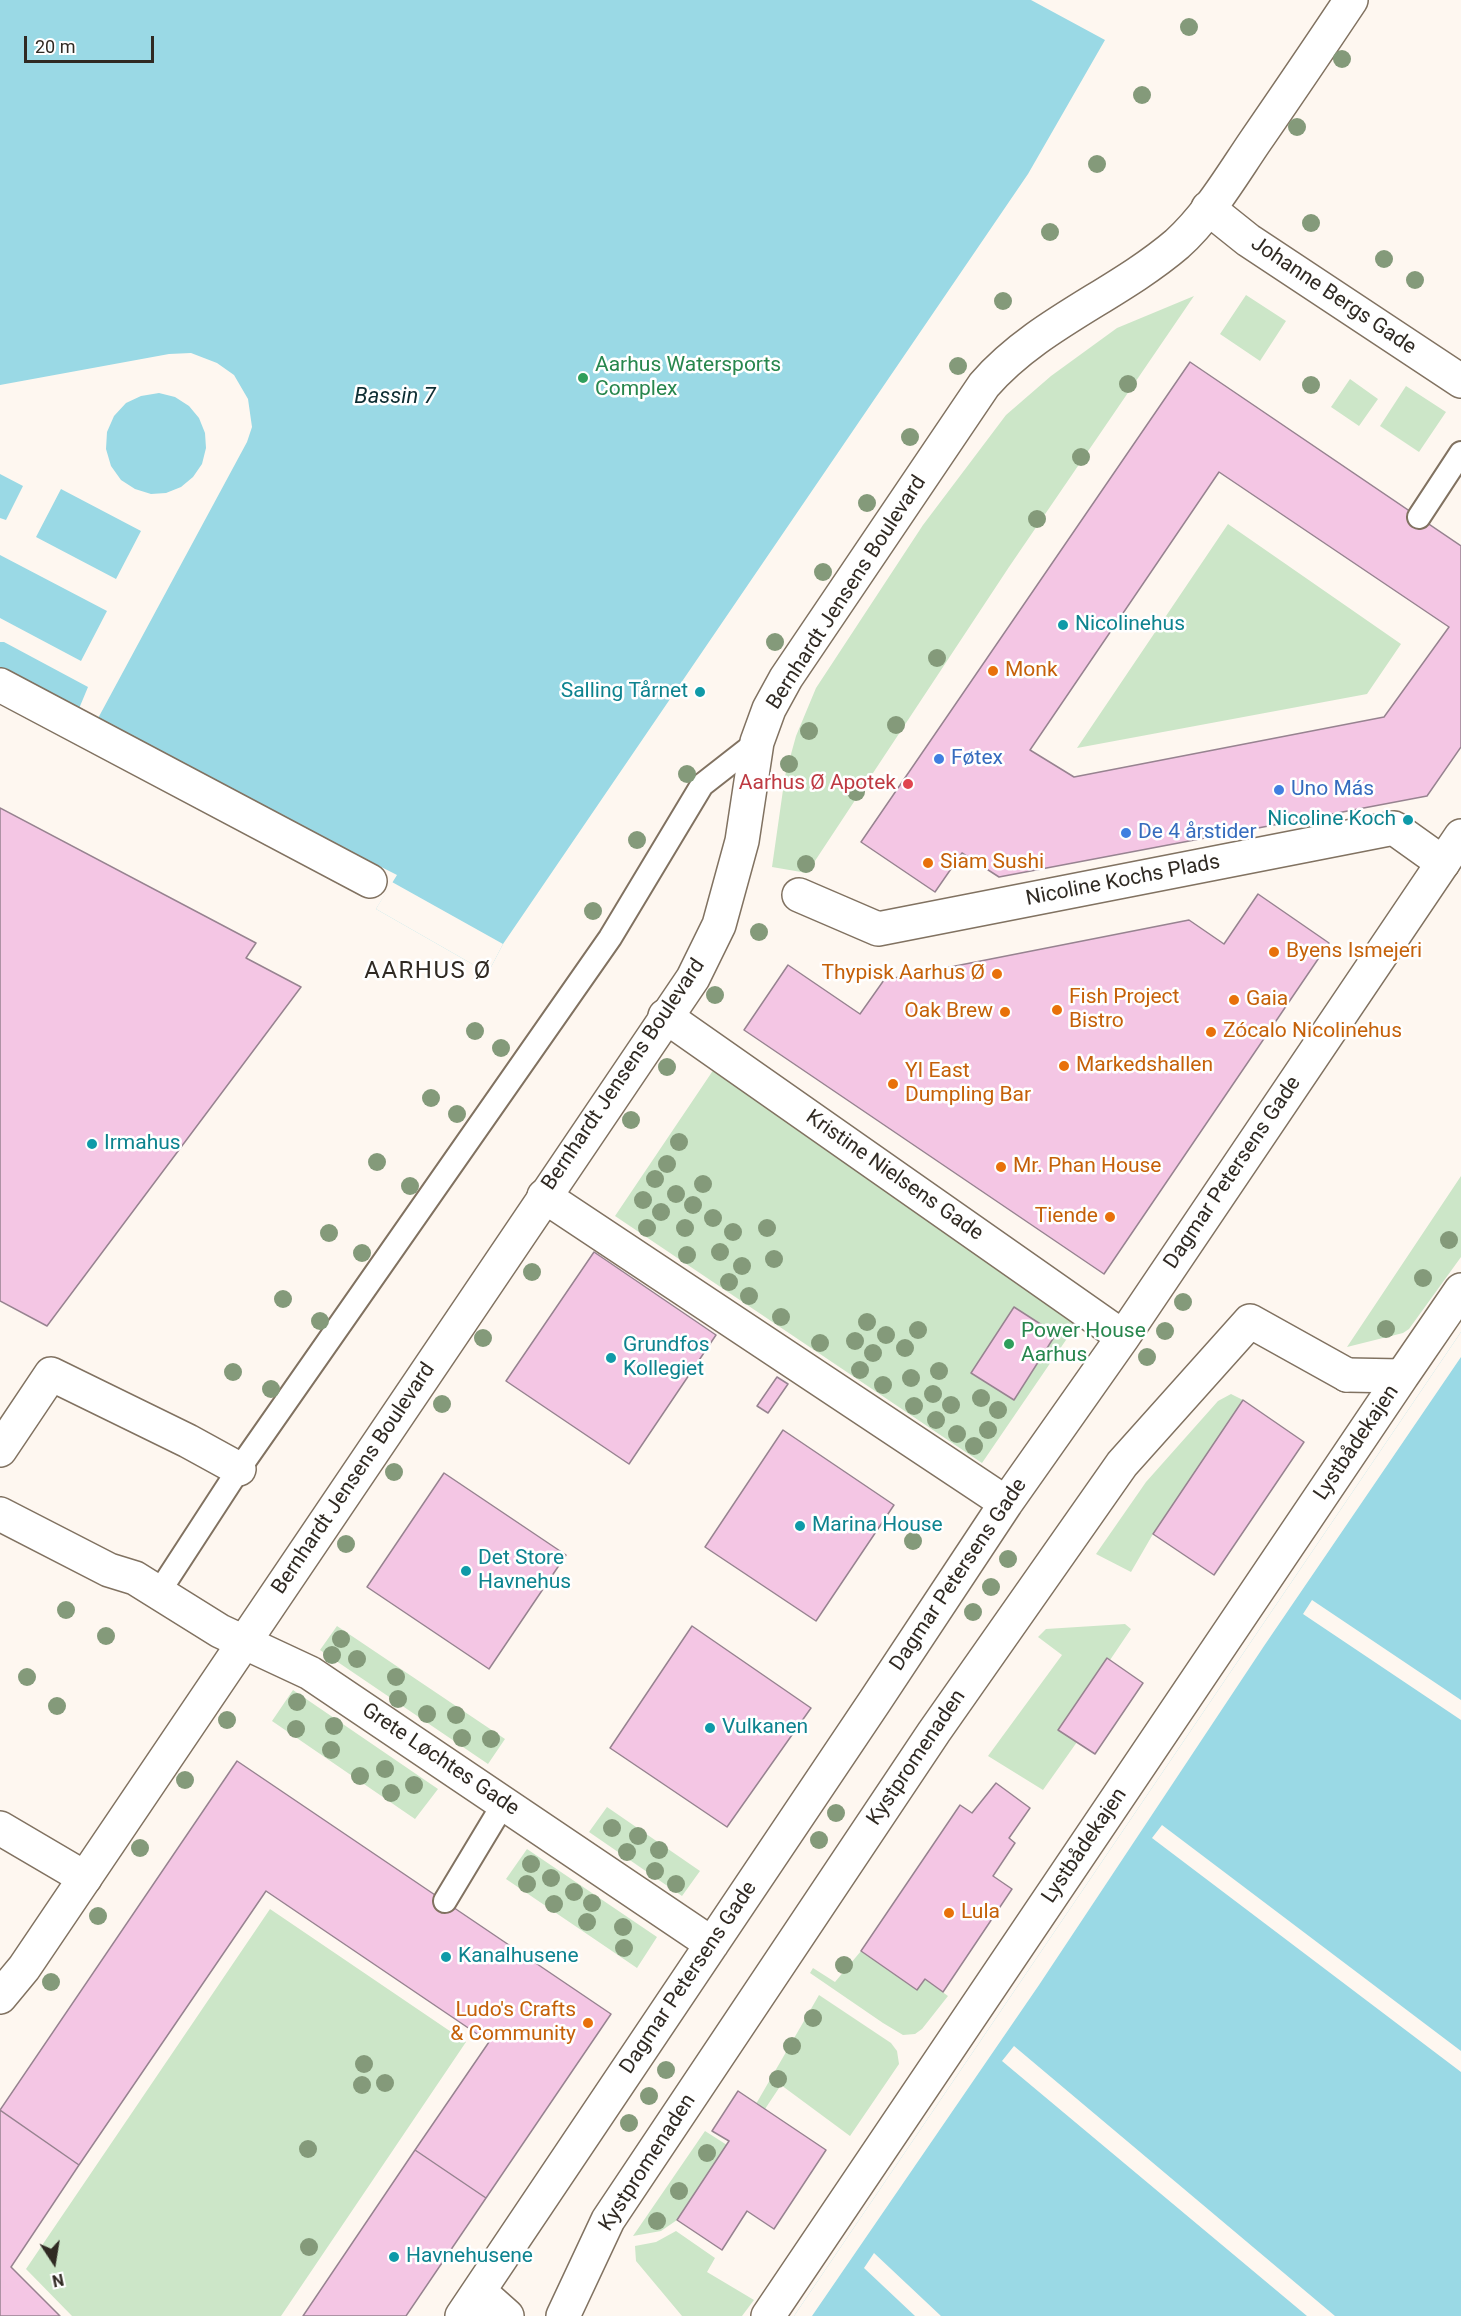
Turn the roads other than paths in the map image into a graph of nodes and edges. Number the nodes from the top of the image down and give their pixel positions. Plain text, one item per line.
1 (1351, 0) edge
2 (1208, 208) junction
3 (1461, 381) edge
4 (1461, 453) edge
5 (1419, 517) dead end
6 (0, 685) edge
7 (757, 742) junction
8 (1461, 836) edge
9 (1443, 863) junction
10 (370, 881) dead end
11 (799, 895) dead end
12 (665, 1016) junction
13 (544, 1196) junction
14 (1461, 1290) edge
15 (1123, 1337) junction
16 (1347, 1375) joint
17 (1402, 1376) junction
18 (0, 1450) edge
19 (239, 1469) junction
20 (1006, 1503) junction
21 (0, 1514) edge
22 (159, 1592) junction
23 (244, 1642) junction
24 (504, 1803) junction
25 (0, 1828) edge
26 (85, 1878) junction
27 (445, 1901) dead end
28 (712, 1944) junction
29 (0, 1997) edge
30 (470, 2303) edge
31 (507, 2316) edge
32 (563, 2316) edge
33 (768, 2316) edge

1 - 2 street, Bernhardt Jensens Boulevard
2 - 3 street, Johanne Bergs Gade
2 - 7 street, Bernhardt Jensens Boulevard
4 - 5 lane
6 - 10 street
7 - 12 street, Bernhardt Jensens Boulevard
7 - 19 lane
8 - 9 street, Dagmar Petersens Gade
9 - 11 street, Nicoline Kochs Plads
9 - 15 street, Dagmar Petersens Gade
12 - 13 street, Bernhardt Jensens Boulevard
12 - 15 street, Kristine Nielsens Gade
13 - 20 street
13 - 23 street, Bernhardt Jensens Boulevard
14 - 17 street, Lystbådekajen
15 - 20 street, Dagmar Petersens Gade
16 - 17 street, Lystbådekajen
16 - 32 street, Kystpromenaden
17 - 33 street, Lystbådekajen
18 - 19 street
19 - 22 lane
20 - 28 street, Dagmar Petersens Gade
21 - 22 street, Grete Løchtes Gade
22 - 23 street, Grete Løchtes Gade
23 - 24 street, Grete Løchtes Gade
23 - 26 street, Bernhardt Jensens Boulevard
24 - 27 lane
24 - 28 street, Grete Løchtes Gade
25 - 26 street
26 - 29 street, Bernhardt Jensens Boulevard
28 - 30 street, Dagmar Petersens Gade
30 - 31 street

